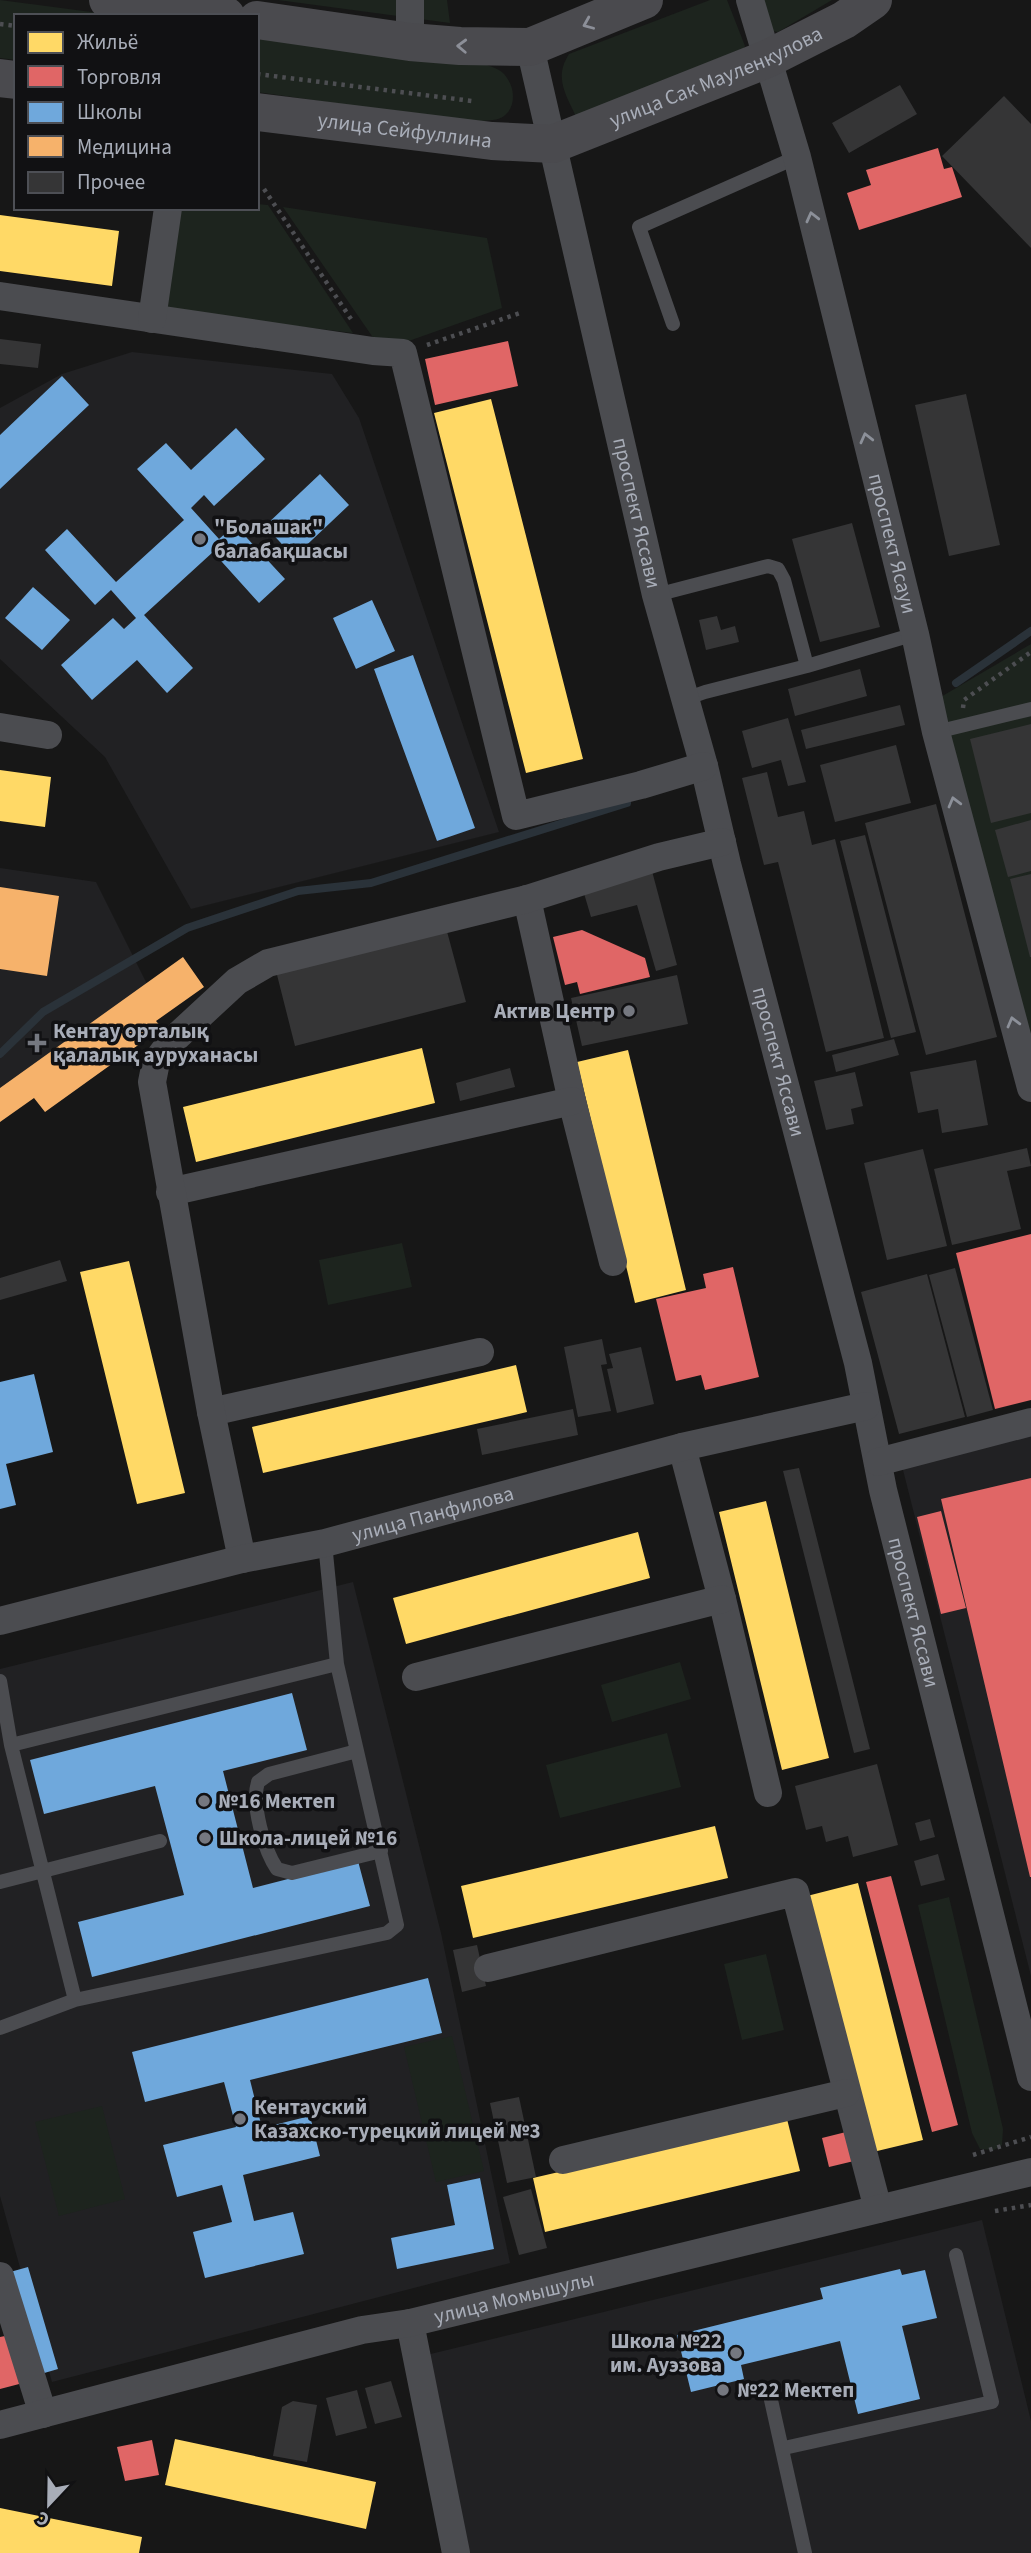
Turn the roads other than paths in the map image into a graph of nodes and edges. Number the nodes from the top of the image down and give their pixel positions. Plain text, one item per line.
1 (108, 0) edge
2 (410, 0) edge
3 (750, 0) edge
4 (873, 0) edge
5 (633, 2) edge
6 (211, 14) edge
7 (259, 20) edge
8 (410, 41) junction
9 (530, 47) junction
10 (767, 59) junction
11 (259, 112) edge
12 (554, 144) junction
13 (797, 157) junction
14 (168, 210) edge
15 (0, 296) edge
16 (152, 319) junction
17 (673, 324) dead end
18 (656, 595) junction
19 (915, 634) junction
20 (807, 666) junction
21 (685, 699) junction
22 (1031, 709) edge
23 (0, 727) edge
24 (936, 732) junction
25 (48, 735) dead end
26 (704, 766) junction
27 (722, 842) junction
28 (527, 899) junction
29 (1031, 1088) edge
30 (572, 1101) junction
31 (170, 1192) junction
32 (613, 1262) dead end
33 (480, 1352) dead end
34 (866, 1406) junction
35 (211, 1412) junction
36 (1031, 1422) edge
37 (682, 1447) junction
38 (878, 1462) junction
39 (325, 1543) junction
40 (242, 1559) junction
41 (722, 1599) junction
42 (0, 1621) edge
43 (337, 1664) junction
44 (416, 1677) dead end
45 (0, 1681) edge
46 (11, 1745) junction
47 (357, 1751) junction
48 (768, 1793) dead end
49 (160, 1841) dead end
50 (381, 1851) junction
51 (43, 1871) junction
52 (0, 1882) edge
53 (488, 1968) dead end
54 (75, 2000) junction
55 (0, 2028) edge
56 (1031, 2077) edge
57 (846, 2093) junction
58 (563, 2160) dead end
59 (1031, 2172) edge
60 (878, 2209) junction
61 (956, 2255) dead end
62 (1, 2282) edge
63 (410, 2323) junction
64 (771, 2400) dead end
65 (43, 2414) junction
66 (0, 2425) edge
67 (784, 2448) junction
68 (456, 2553) edge
69 (806, 2553) edge

1 - 6 main road
2 - 8 street
3 - 10 street, проспект Ясауи
4 - 10 main road, улица Сак Мауленкулова
5 -> 9 main road
7 - 8 main road
9 -> 8 main road
9 - 12 street, проспект Яссави
10 - 12 main road, улица Сак Мауленкулова
10 - 13 street, проспект Ясауи
11 - 12 main road, улица Сейфуллина
12 - 18 street, проспект Яссави
13 - 17 lane
19 -> 13 street, проспект Ясауи
14 - 16 street
15 - 16 street
16 - 26 street
18 - 20 lane
18 - 21 street, проспект Яссави
19 - 20 lane
19 - 24 street, проспект Ясауи
20 - 21 lane
21 - 26 street, проспект Яссави
22 - 24 lane
23 - 25 street
29 -> 24 street, проспект Ясауи
26 - 27 street, проспект Яссави
27 - 28 street
27 - 34 street, проспект Яссави
28 - 30 street
28 - 31 street
30 - 31 street
30 - 32 street
31 - 35 street
33 - 35 street
34 - 37 street, улица Панфилова
34 - 38 street, проспект Яссави
35 - 40 street
36 - 38 street
37 - 39 street, улица Панфилова
37 - 41 street
38 - 56 street, проспект Яссави
39 - 40 street, улица Панфилова
39 - 43 lane
40 - 42 street, улица Панфилова
41 - 44 street
41 - 48 street
43 - 46 lane
43 - 47 lane
45 - 46 lane
46 - 51 lane
47 - 50 lane
47 - 50 lane
49 - 51 lane
50 - 54 lane
51 - 52 lane
51 - 54 lane
53 - 57 street
54 - 55 lane
57 - 58 street
57 - 60 street
59 - 60 street, улица Момышулы
60 - 63 street, улица Момышулы
61 - 67 lane
62 - 65 street
63 - 65 street, улица Момышулы
63 - 68 street
64 - 67 lane
65 - 66 street, улица Момышулы
67 - 69 lane

